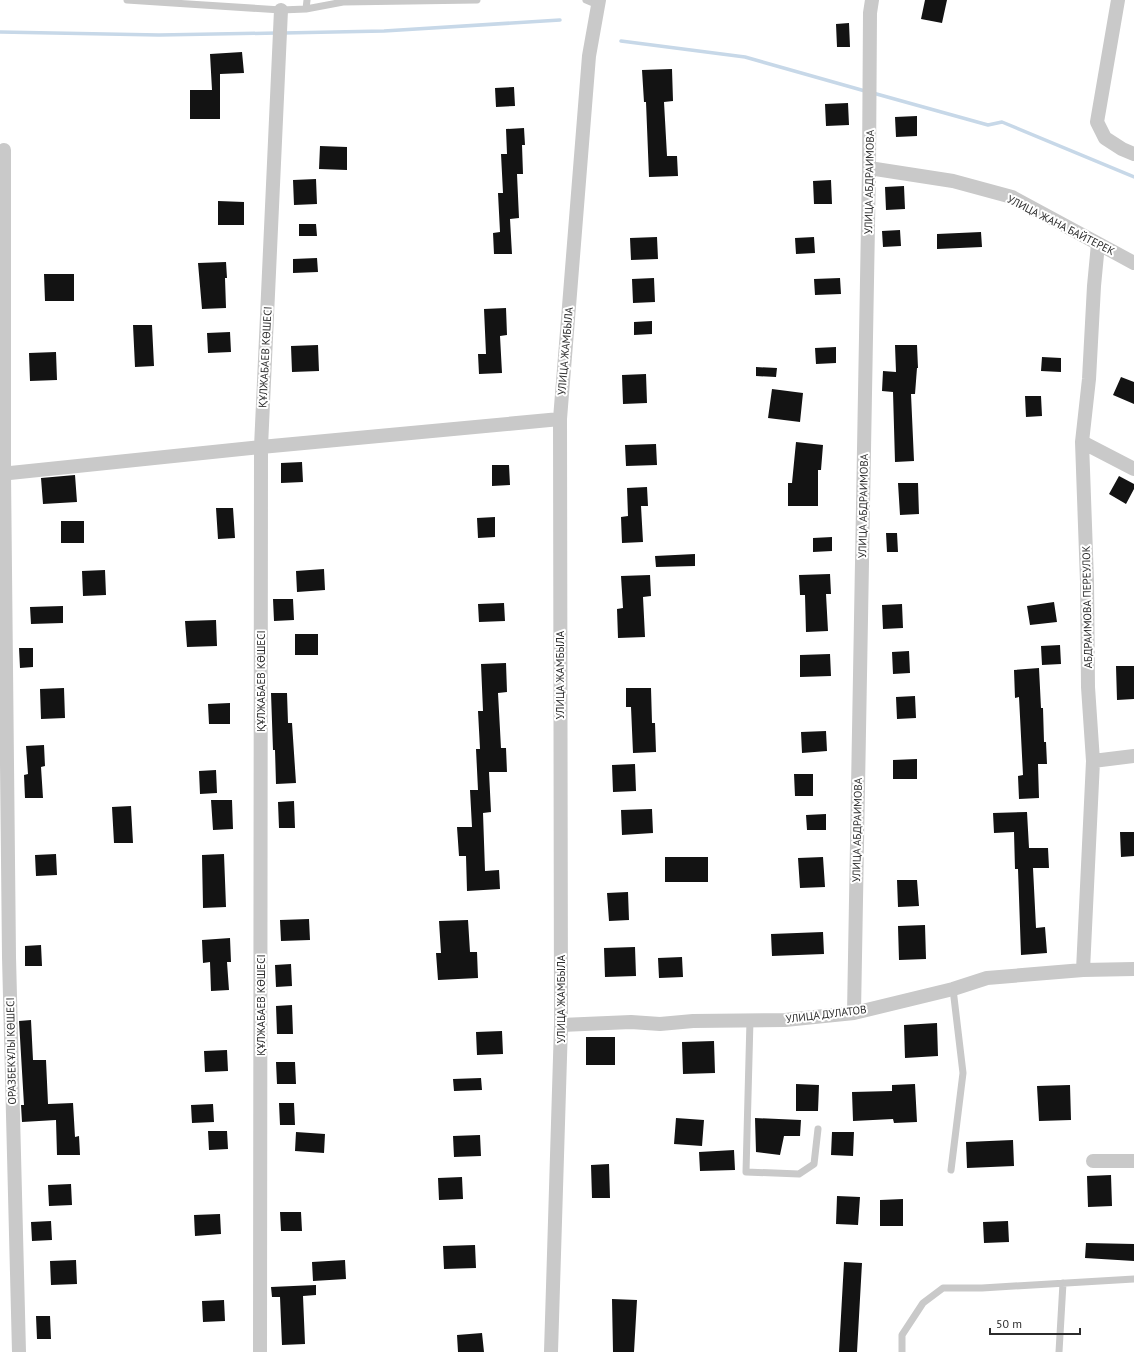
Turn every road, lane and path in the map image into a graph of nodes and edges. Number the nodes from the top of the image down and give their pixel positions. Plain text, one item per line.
1 (127, 0) edge
2 (307, 0) edge
3 (477, 0) edge
4 (872, 0) edge
5 (1118, 0) edge
6 (594, 2) edge
7 (306, 9) junction
8 (281, 13) junction
9 (4, 150) dead end
10 (1134, 154) edge
11 (869, 168) junction
12 (1098, 244) junction
13 (1134, 262) edge
14 (560, 419) junction
15 (1082, 442) junction
16 (261, 447) junction
17 (1134, 469) edge
18 (2, 474) edge
19 (1134, 756) edge
20 (1093, 761) junction
21 (1083, 970) junction
22 (1134, 970) edge
23 (953, 989) junction
24 (854, 1013) junction
25 (750, 1020) junction
26 (561, 1025) junction
27 (818, 1129) dead end
28 (1093, 1161) dead end
29 (1134, 1161) edge
30 (951, 1170) dead end
31 (1134, 1279) edge
32 (1063, 1283) junction
33 (19, 1352) edge
34 (260, 1352) edge
35 (551, 1352) edge
36 (902, 1352) edge
37 (1059, 1352) edge

1 - 8 lane
2 - 7 lane
3 - 7 lane
4 - 11 street, УЛИЦА АБДРАИМОВА
5 - 10 street
6 - 14 street, УЛИЦА ЖАМБЫЛА
7 - 8 lane
8 - 16 street, ҚҰЛЖАБАЕВ КӨШЕСІ
9 - 18 street, ОРАЗБЕКҰЛЫ КӨШЕСІ
11 - 12 street, УЛИЦА ЖАНА БАЙТЕРЕК
11 - 24 street, УЛИЦА АБДРАИМОВА
12 - 13 street, УЛИЦА ЖАНА БАЙТЕРЕК
12 - 15 street, АБДРАИМОВА ПЕРЕУЛОК
14 - 16 street
14 - 26 street, УЛИЦА ЖАМБЫЛА
15 - 17 street
15 - 20 street, АБДРАИМОВА ПЕРЕУЛОК
16 - 18 street
16 - 34 street, ҚҰЛЖАБАЕВ КӨШЕСІ
18 - 33 street, ОРАЗБЕКҰЛЫ КӨШЕСІ
19 - 20 street
20 - 21 street, АБДРАИМОВА ПЕРЕУЛОК
21 - 22 street, УЛИЦА ДУЛАТОВ
21 - 23 street, УЛИЦА ДУЛАТОВ
23 - 24 street, УЛИЦА ДУЛАТОВ
23 - 30 lane
24 - 25 street, УЛИЦА ДУЛАТОВ
25 - 26 street, УЛИЦА ДУЛАТОВ
25 - 27 lane
26 - 35 street, УЛИЦА ЖАМБЫЛА
28 - 29 street
31 - 32 lane
32 - 36 lane
32 - 37 lane

